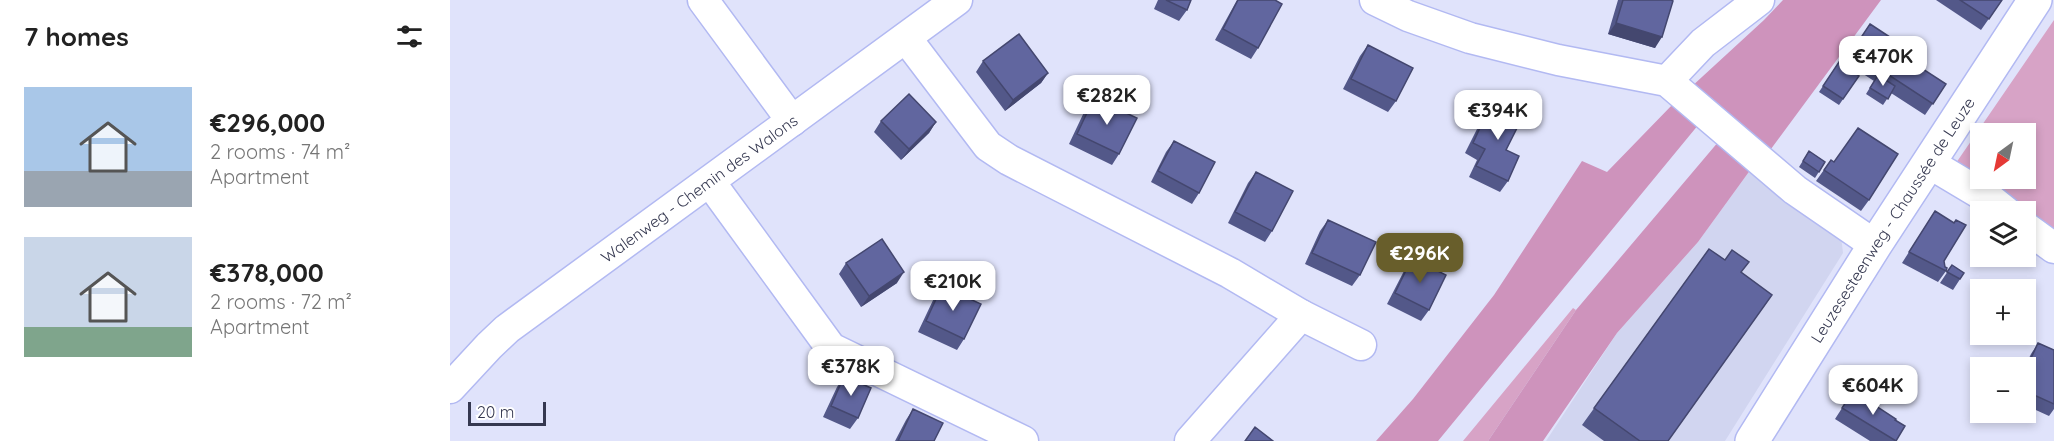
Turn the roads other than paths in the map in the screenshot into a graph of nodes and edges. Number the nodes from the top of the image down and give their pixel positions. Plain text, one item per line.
1 (702, 0) edge
2 (957, 0) edge
3 (1375, 0) edge
4 (1759, 0) edge
5 (2035, 0) edge
6 (906, 38) junction
7 (1667, 81) junction
8 (792, 121) junction
9 (1929, 163) junction
10 (710, 182) junction
11 (1992, 201) edge
12 (2036, 234) edge
13 (1875, 245) junction
14 (2054, 248) edge
15 (1301, 315) junction
16 (1361, 345) dead end
17 (450, 388) edge
18 (1023, 441) edge
19 (1190, 441) edge
20 (1752, 441) edge

1 - 8 street
2 - 6 street, Walenweg - Chemin des Walons
3 - 7 street
4 - 7 street
5 - 9 main road, Leuzesesteenweg - Chaussée de Leuze
6 - 8 street, Walenweg - Chemin des Walons
6 - 15 street
7 - 13 street
8 - 10 street, Walenweg - Chemin des Walons
9 - 11 street
9 - 13 main road, Leuzesesteenweg - Chaussée de Leuze
10 - 17 street, Walenweg - Chemin des Walons
10 - 18 street
12 - 14 street
13 - 20 main road, Leuzesesteenweg - Chaussée de Leuze
15 - 16 street
15 - 19 street

